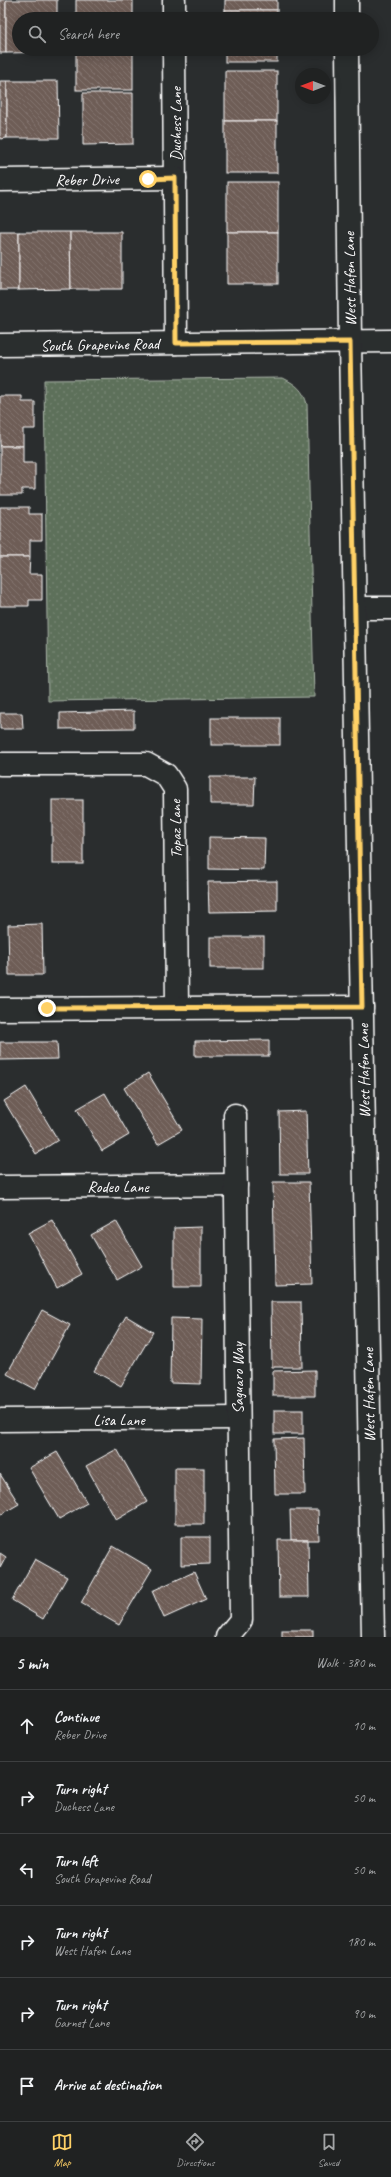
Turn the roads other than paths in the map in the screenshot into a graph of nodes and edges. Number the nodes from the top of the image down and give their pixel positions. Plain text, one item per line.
1 (174, 0) edge
2 (347, 0) edge
3 (174, 12) edge
4 (347, 12) edge
5 (174, 56) edge
6 (347, 56) edge
7 (175, 178) junction
8 (0, 180) edge
9 (391, 341) edge
10 (350, 342) junction
11 (176, 343) junction
12 (0, 345) edge
13 (355, 608) junction
14 (391, 608) edge
15 (0, 764) edge
16 (177, 1007) junction
17 (362, 1007) junction
18 (0, 1009) edge
19 (235, 1115) dead end
20 (236, 1185) junction
21 (0, 1187) edge
22 (237, 1418) junction
23 (0, 1420) edge
24 (227, 1637) edge
25 (373, 1637) edge

1 - 3 street
2 - 4 street
5 - 7 street, Duchess Lane
6 - 10 street, West Hafen Lane
7 - 8 street, Reber Drive
7 - 11 street, Duchess Lane
9 - 10 street, South Grapevine Road
10 - 11 street, South Grapevine Road
10 - 13 street, West Hafen Lane
11 - 12 street, South Grapevine Road
13 - 14 street
13 - 17 street, West Hafen Lane
15 - 16 street, Topaz Lane
16 - 17 street
16 - 18 street
17 - 25 street, West Hafen Lane
19 - 20 street, Saguaro Way
20 - 21 street, Rodeo Lane
20 - 22 street, Saguaro Way
22 - 23 street, Lisa Lane
22 - 24 street, Saguaro Way

